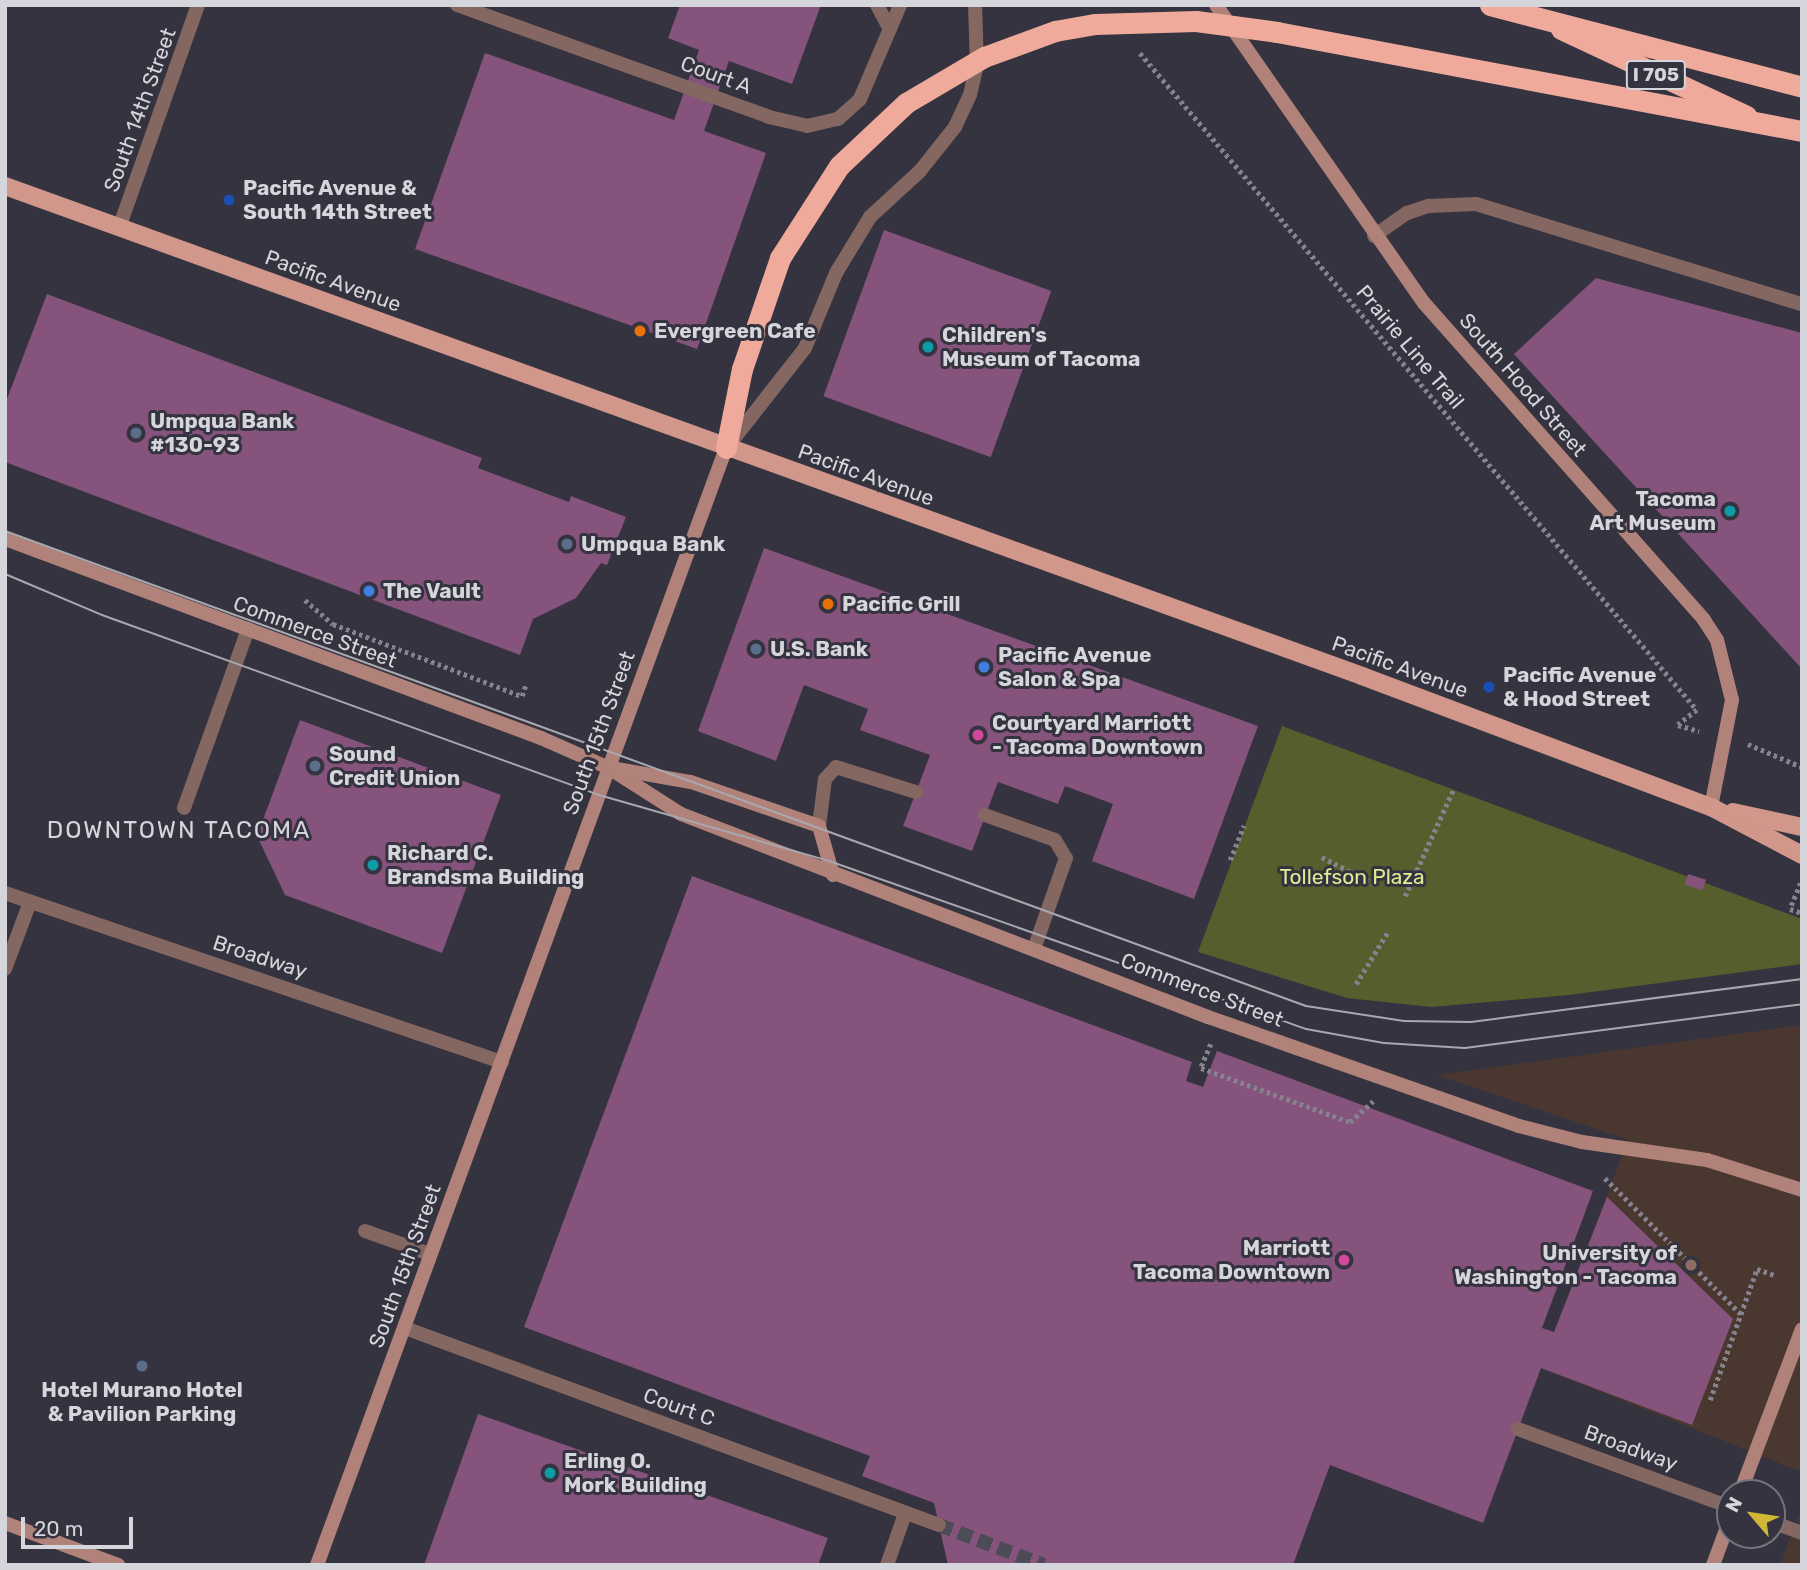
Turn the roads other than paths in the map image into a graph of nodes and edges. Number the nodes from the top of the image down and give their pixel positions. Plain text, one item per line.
1 (198, 5) edge
2 (457, 5) edge
3 (877, 5) edge
4 (900, 5) edge
5 (975, 5) edge
6 (1216, 5) edge
7 (1490, 5) edge
8 (1511, 5) edge
9 (890, 29) junction
10 (1802, 87) edge
11 (1802, 131) edge
12 (1802, 140) edge
13 (5, 186) edge
14 (119, 228) junction
15 (1374, 236) junction
16 (1802, 304) edge
17 (726, 448) junction
18 (5, 539) edge
19 (248, 629) junction
20 (609, 768) junction
21 (916, 792) dead end
22 (184, 807) dead end
23 (1711, 807) junction
24 (985, 815) dead end
25 (819, 826) junction
26 (1802, 827) edge
27 (1802, 855) edge
28 (833, 875) junction
29 (5, 893) edge
30 (30, 902) junction
31 (1034, 949) junction
32 (5, 969) edge
33 (502, 1062) junction
34 (1802, 1190) edge
35 (365, 1231) dead end
36 (430, 1254) junction
37 (404, 1328) junction
38 (1802, 1329) edge
39 (1518, 1429) dead end
40 (1745, 1479) edge
41 (1716, 1502) edge
42 (905, 1514) junction
43 (5, 1523) edge
44 (939, 1525) tunnel mouth
45 (86, 1559) edge
46 (118, 1565) edge
47 (317, 1565) edge
48 (887, 1565) edge

1 - 14 street, South 14th Street
2 - 9 street, Court A
3 - 9 street
4 - 9 street, Court A
5 - 17 street, South 15th Street
6 - 15 street, South Hood Street
7 - 10 highway, bridge
8 - 12 highway, I 705
11 - 17 highway, bridge
13 - 14 main road, Pacific Avenue
14 - 17 main road, Pacific Avenue
15 - 16 street
15 - 23 street, South Hood Street
17 - 20 street, South 15th Street
17 - 23 main road, Pacific Avenue
18 - 19 street, Commerce Street
19 - 20 street, Commerce Street
19 - 22 street
20 - 25 street, Commerce Street
20 - 28 street, Commerce Street
20 - 33 street, South 15th Street
21 - 25 street
23 - 26 main road, Pacific Avenue
23 - 27 main road, Pacific Avenue
24 - 31 street
25 - 28 street
28 - 31 street, Commerce Street
29 - 30 street, Broadway
30 - 32 street
30 - 33 street, Broadway
31 - 34 street, Commerce Street
33 - 36 street, South 15th Street
35 - 36 street
36 - 37 street, South 15th Street
37 - 42 street, Court C
37 - 47 street, South 15th Street
38 - 40 street
39 - 41 street, Broadway
42 - 44 street, Court C
42 - 48 street
43 - 45 street
45 - 46 street

